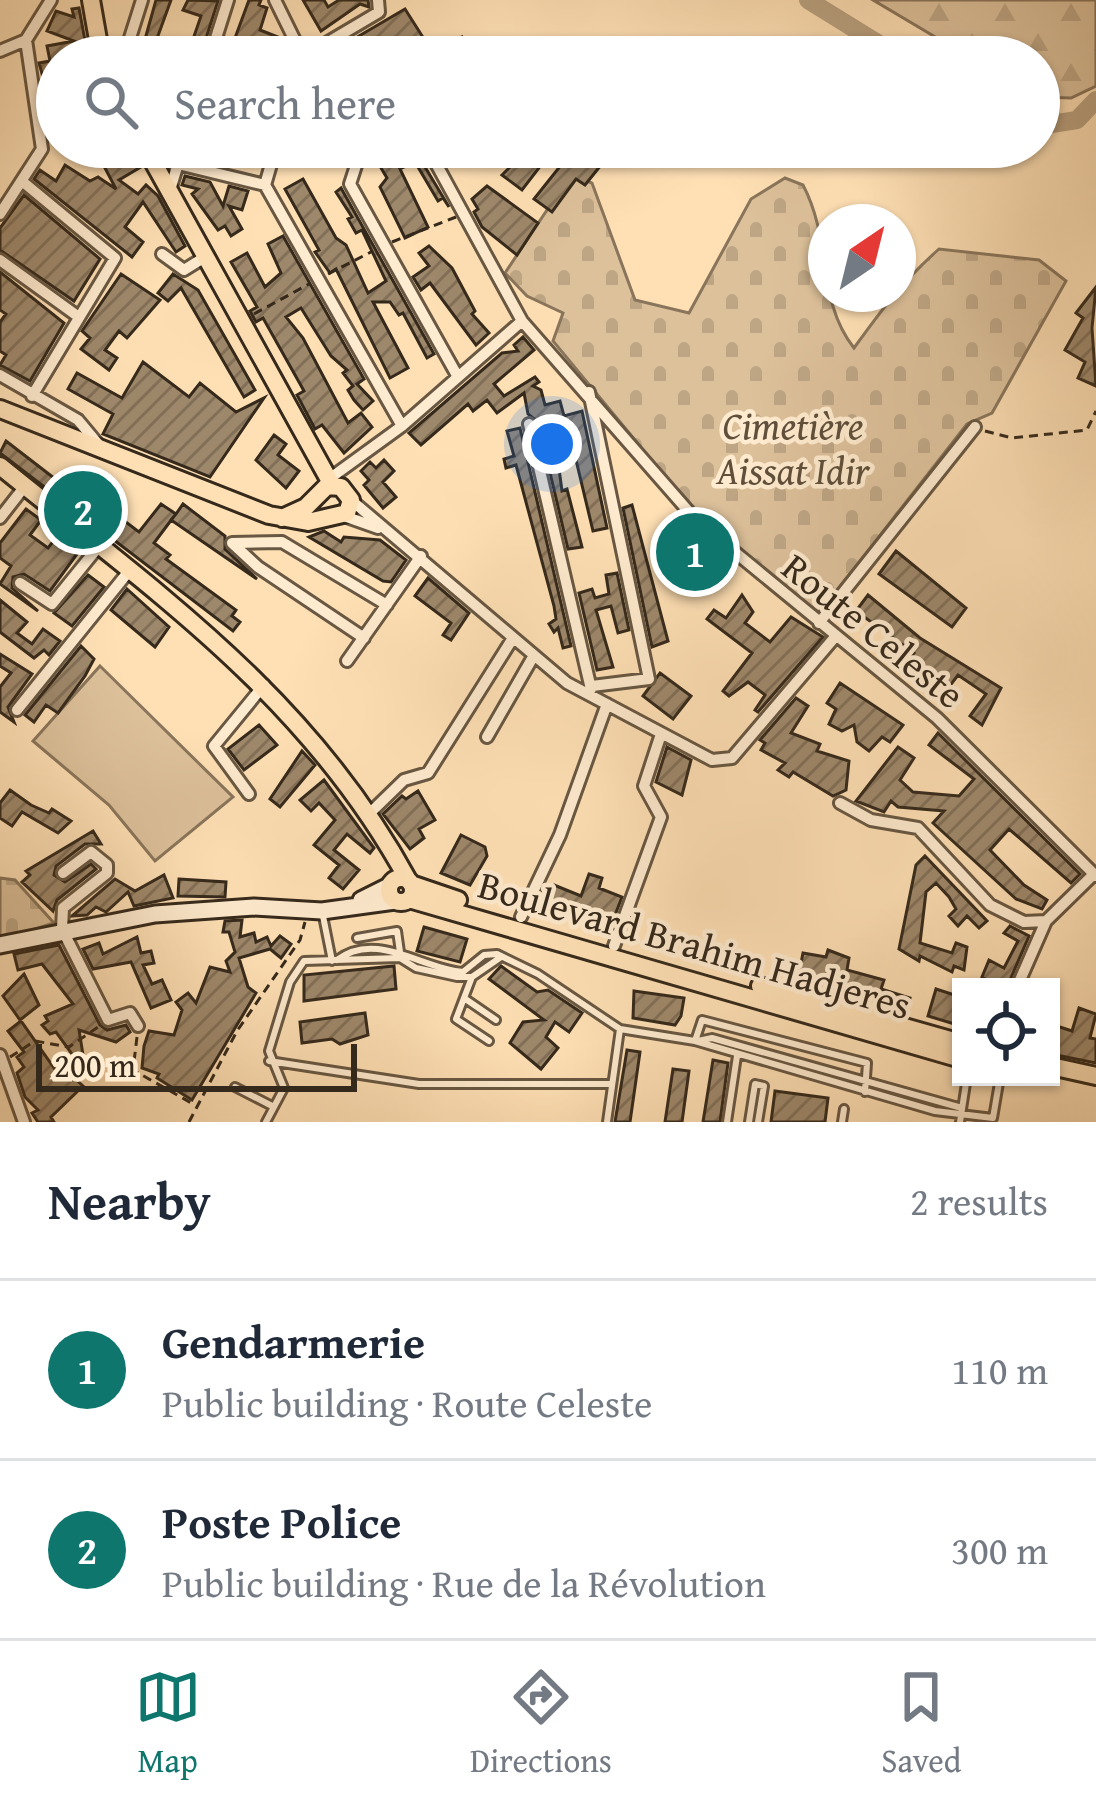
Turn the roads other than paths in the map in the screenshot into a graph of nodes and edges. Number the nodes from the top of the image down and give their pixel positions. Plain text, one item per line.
1 (51, 0) edge
2 (91, 0) edge
3 (142, 0) edge
4 (228, 0) edge
5 (274, 0) edge
6 (378, 0) edge
7 (97, 36) edge
8 (131, 36) edge
9 (217, 36) edge
10 (292, 36) edge
11 (338, 36) edge
12 (26, 40) junction
13 (0, 51) edge
14 (36, 107) edge
15 (36, 159) edge
16 (158, 168) edge
17 (177, 168) edge
18 (195, 168) edge
19 (270, 168) edge
20 (355, 168) edge
21 (438, 168) edge
22 (23, 182) junction
23 (265, 185) junction
24 (170, 190) junction
25 (0, 214) edge
26 (162, 254) dead end
27 (205, 257) junction
28 (0, 260) edge
29 (76, 316) junction
30 (522, 321) junction
31 (0, 375) edge
32 (458, 377) junction
33 (588, 391) junction
34 (32, 396) junction
35 (0, 409) edge
36 (529, 424) dead end
37 (402, 426) junction
38 (974, 427) road end
39 (100, 447) junction
40 (0, 466) edge
41 (330, 482) junction
42 (25, 486) junction
43 (316, 498) junction
44 (340, 511) junction
45 (0, 518) edge
46 (282, 518) junction
47 (99, 546) junction
48 (422, 556) junction
49 (129, 571) junction
50 (20, 583) dead end
51 (387, 605) junction
52 (819, 623) junction
53 (835, 637) junction
54 (364, 638) junction
55 (513, 638) junction
56 (533, 657) junction
57 (347, 661) dead end
58 (265, 685) junction
59 (591, 689) junction
60 (607, 704) junction
61 (16, 710) dead end
62 (487, 737) dead end
63 (660, 737) junction
64 (249, 794) dead end
65 (840, 803) dead end
66 (370, 813) junction
67 (63, 873) dead end
68 (1095, 875) edge
69 (401, 888) junction
70 (315, 911) junction
71 (521, 917) junction
72 (1046, 921) junction
73 (62, 929) junction
74 (357, 938) dead end
75 (0, 945) edge
76 (614, 946) junction
77 (400, 954) junction
78 (501, 957) junction
79 (334, 961) junction
80 (472, 977) junction
81 (1021, 978) edge
82 (464, 998) junction
83 (496, 1020) dead end
84 (138, 1026) road end
85 (620, 1029) junction
86 (952, 1040) edge
87 (489, 1041) dead end
88 (695, 1041) junction
89 (737, 1055) junction
90 (952, 1056) edge
91 (1, 1059) edge
92 (269, 1061) junction
93 (1060, 1068) edge
94 (1096, 1076) edge
95 (1060, 1078) edge
96 (866, 1082) junction
97 (612, 1084) junction
98 (1096, 1085) edge
99 (999, 1086) edge
100 (236, 1087) dead end
101 (865, 1092) junction
102 (274, 1107) junction
103 (844, 1109) dead end
104 (961, 1115) edge
105 (993, 1120) edge
106 (24, 1122) edge
107 (266, 1122) edge
108 (607, 1122) edge
109 (727, 1122) edge
110 (749, 1122) edge
111 (758, 1122) edge
112 (842, 1122) edge

1 - 12 street
2 - 7 main road
3 - 8 street
4 - 9 street
5 - 10 street
6 - 11 street
12 - 13 street
12 - 14 street
15 - 22 street
16 - 24 main road
17 - 24 street
18 - 23 street
19 - 23 street
20 - 32 street
21 - 30 street, Route Celeste
22 - 25 street
22 - 29 street
23 - 37 street
24 - 27 main road
26 - 27 street
27 - 41 main road
28 - 29 street
29 - 34 street
30 - 32 street
30 - 33 street, Route Celeste
31 - 34 street
32 - 37 street
33 - 52 street, Route Celeste
33 - 59 street
34 - 39 street
35 - 39 main road
36 - 59 street
37 - 41 street
38 - 52 street
39 - 46 main road
40 - 42 main road
41 - 43 main road
41 - 44 main road
42 - 45 street
42 - 47 main road
43 - 44 main road
43 - 46 main road
44 - 46 main road
44 - 48 street
47 - 49 main road
47 - 50 street
48 - 51 street
48 - 55 street
49 - 58 main road
49 - 61 street
51 - 54 street
51 - 54 street
52 - 53 street, Route Celeste
53 - 63 street
53 - 68 street, Route Celeste
54 - 57 street
55 - 56 street
55 - 66 street
56 - 59 street
56 - 62 street
58 - 64 street
58 - 66 main road
59 - 60 street
60 - 63 street
60 - 71 street
63 - 76 street
65 - 72 street
66 - 69 main road
67 - 73 street
68 - 72 street
69 - 70 main road
69 - 71 main road, Boulevard Brahim Hadjeres
69 - 90 main road, Boulevard Brahim Hadjeres
70 - 73 main road
70 - 79 lane
71 - 76 main road, Boulevard Brahim Hadjeres
72 - 81 street
73 - 75 main road
73 - 84 street
74 - 77 lane
76 - 86 main road, Boulevard Brahim Hadjeres
77 - 78 lane
77 - 79 lane
77 - 80 lane
78 - 80 lane
78 - 85 lane
79 - 92 lane
80 - 82 lane
82 - 83 lane
82 - 87 lane
85 - 88 lane
85 - 97 lane
88 - 89 lane
88 - 96 lane
88 - 96 lane
89 - 101 lane
89 - 109 lane
91 - 106 street
92 - 97 lane
92 - 102 lane
93 - 94 main road
95 - 98 main road
96 - 101 lane
96 - 104 lane
97 - 108 lane
99 - 105 lane
100 - 102 lane
101 - 104 lane
102 - 107 lane
103 - 112 lane
104 - 105 lane
110 - 111 lane

